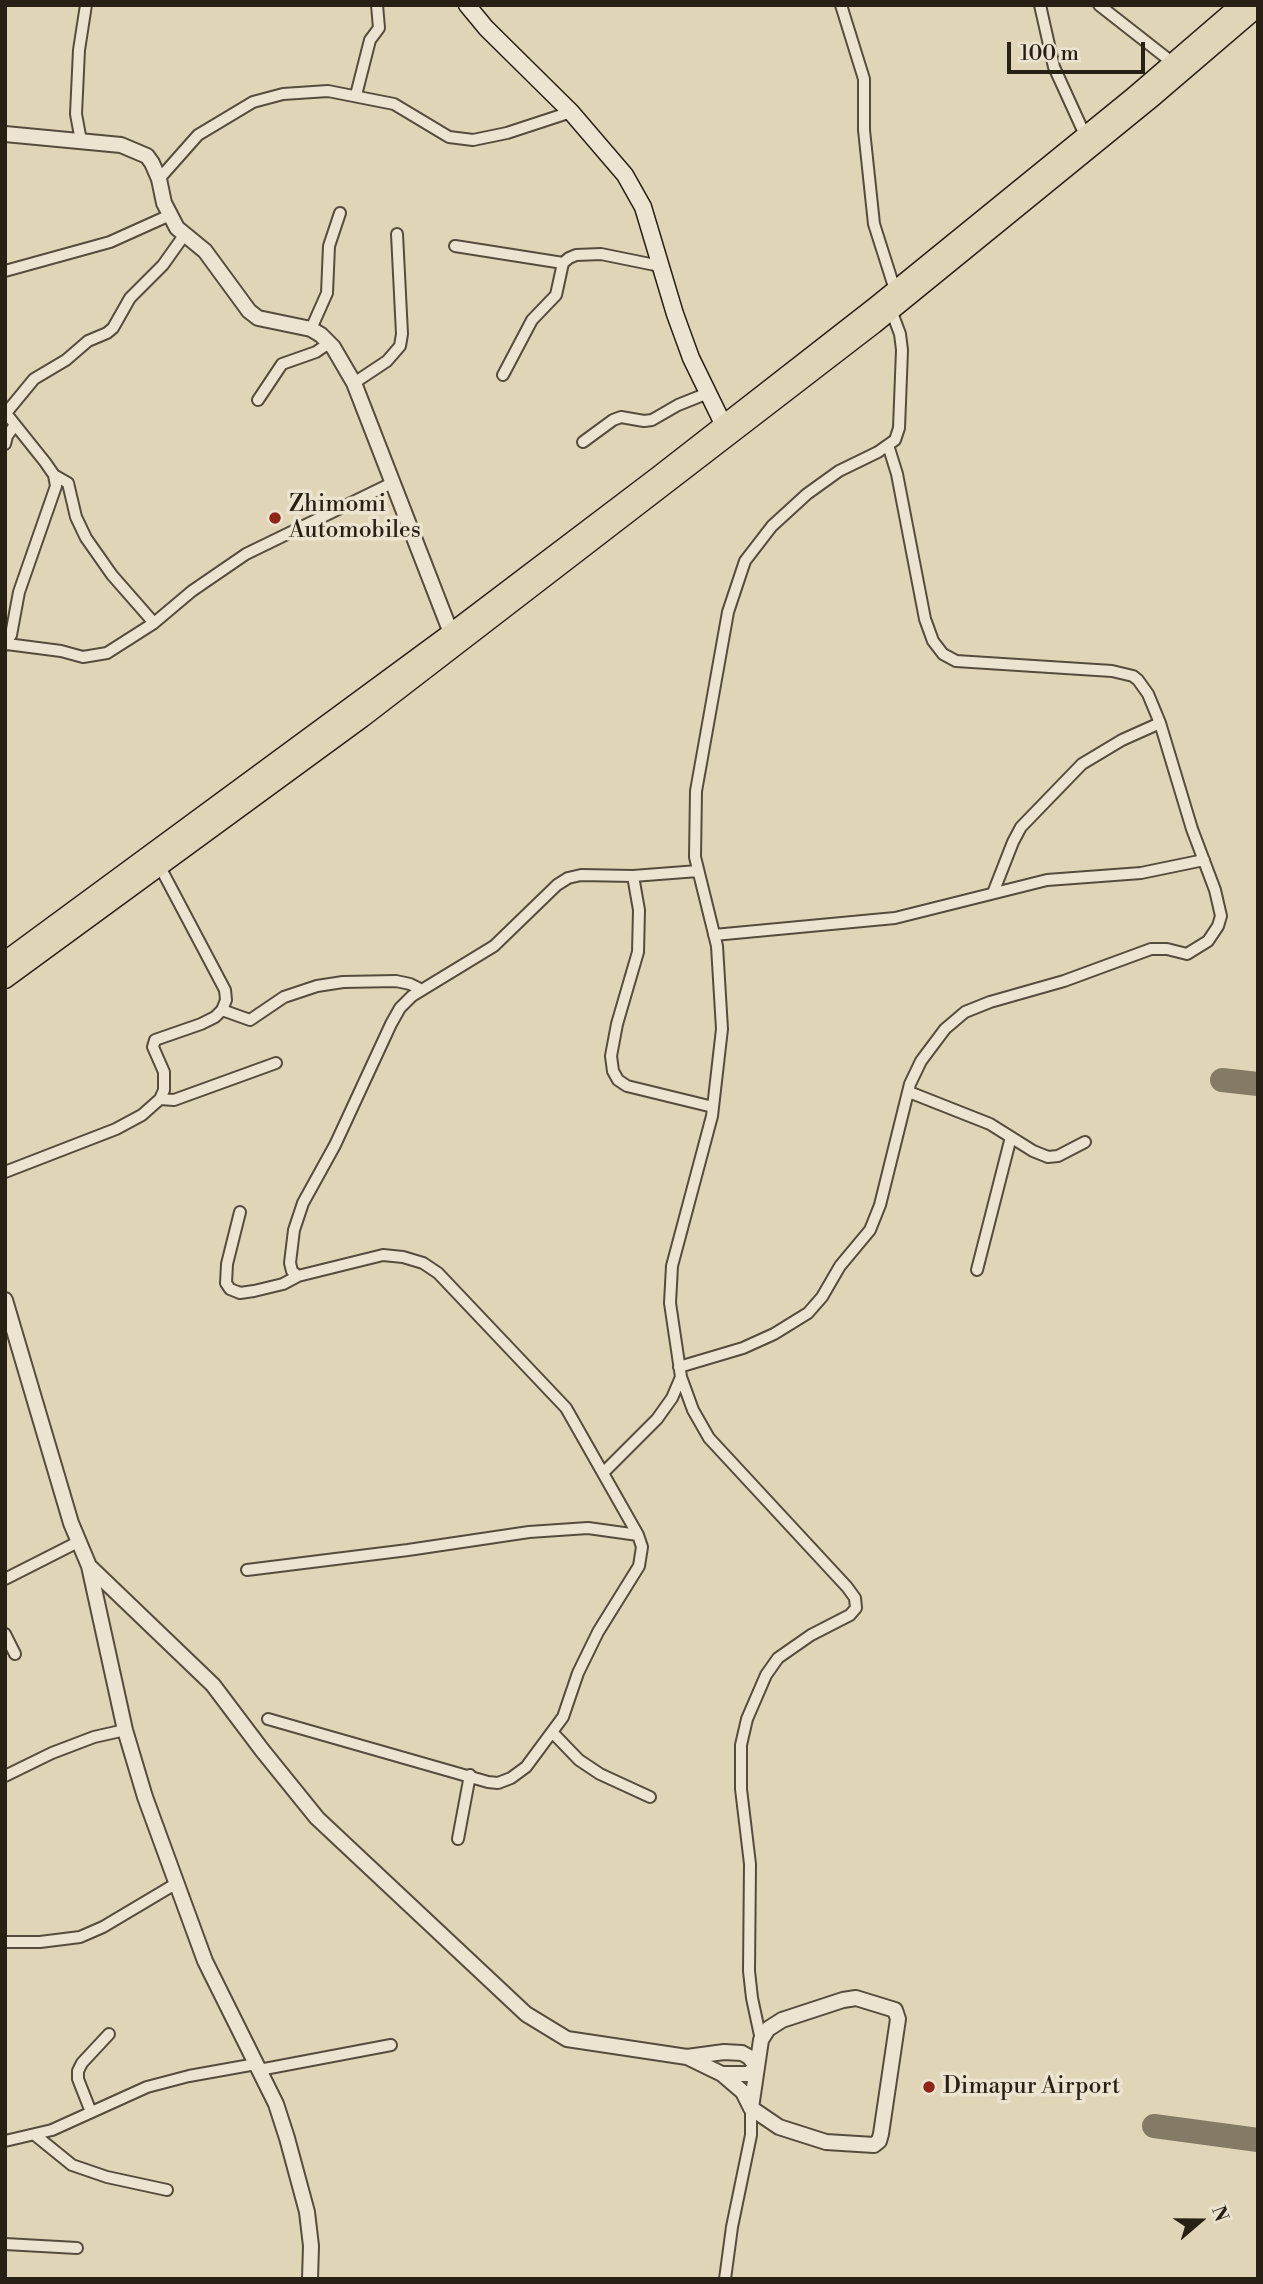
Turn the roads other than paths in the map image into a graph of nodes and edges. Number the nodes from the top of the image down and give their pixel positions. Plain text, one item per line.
1 (86, 5) edge
2 (377, 5) edge
3 (467, 5) edge
4 (841, 5) edge
5 (1040, 5) edge
6 (1099, 5) edge
7 (1240, 5) edge
8 (1258, 7) edge
9 (1173, 63) junction
10 (356, 95) junction
11 (572, 113) junction
12 (5, 134) edge
13 (1085, 135) junction
14 (81, 141) junction
15 (159, 179) junction
16 (340, 213) dead end
17 (170, 215) junction
18 (185, 234) junction
19 (397, 234) dead end
20 (455, 246) dead end
21 (564, 263) junction
22 (660, 266) junction
23 (5, 271) edge
24 (895, 290) junction
25 (891, 310) junction
26 (311, 329) junction
27 (329, 343) junction
28 (503, 375) dead end
29 (354, 383) junction
30 (708, 393) junction
31 (258, 400) dead end
32 (6, 413) edge
33 (15, 425) junction
34 (726, 430) junction
35 (583, 442) dead end
36 (5, 444) edge
37 (888, 445) junction
38 (54, 475) junction
39 (392, 483) junction
40 (154, 623) junction
41 (451, 633) junction
42 (6, 645) edge
43 (1160, 723) junction
44 (1204, 860) junction
45 (159, 865) junction
46 (698, 871) junction
47 (633, 876) junction
48 (993, 893) junction
49 (714, 935) junction
50 (5, 961) edge
51 (5, 979) edge
52 (422, 990) junction
53 (222, 1010) junction
54 (276, 1063) dead end
55 (909, 1091) junction
56 (160, 1099) junction
57 (713, 1107) junction
58 (1011, 1136) junction
59 (1085, 1142) dead end
60 (5, 1172) edge
61 (240, 1212) dead end
62 (977, 1269) dead end
63 (298, 1276) junction
64 (5, 1300) edge
65 (680, 1372) junction
66 (603, 1473) junction
67 (638, 1535) junction
68 (78, 1542) junction
69 (89, 1566) junction
70 (247, 1570) dead end
71 (5, 1579) edge
72 (5, 1634) edge
73 (15, 1654) dead end
74 (268, 1719) dead end
75 (125, 1730) junction
76 (552, 1732) junction
77 (470, 1775) junction
78 (5, 1776) edge
79 (650, 1797) dead end
80 (458, 1839) dead end
81 (177, 1883) junction
82 (5, 1942) edge
83 (109, 2034) dead end
84 (761, 2040) junction
85 (391, 2045) dead end
86 (724, 2052) junction
87 (687, 2057) junction
88 (257, 2067) junction
89 (757, 2067) junction
90 (722, 2074) junction
91 (751, 2108) junction
92 (91, 2112) junction
93 (35, 2135) junction
94 (5, 2141) edge
95 (167, 2190) dead end
96 (5, 2244) edge
97 (77, 2248) dead end
98 (310, 2279) edge
99 (725, 2279) edge

1 - 14 street
2 - 10 street
3 - 11 main road
4 - 24 street
5 - 13 street
6 - 9 street
7 - 9 main road
8 - 25 main road
9 - 13 main road
10 - 11 street
10 - 15 street
11 - 22 main road
12 - 14 street
13 - 24 main road
14 - 15 street
15 - 17 street
16 - 26 street
17 - 18 street
17 - 23 street
18 - 26 street
18 - 32 street
19 - 29 street
20 - 21 street
21 - 22 street
21 - 28 street
22 - 30 main road
24 - 34 main road
25 - 34 main road
25 - 37 street
26 - 27 street
27 - 29 street
27 - 31 street
29 - 39 street
30 - 34 main road
30 - 35 street
32 - 33 street
33 - 36 street
33 - 38 street
34 - 41 main road
34 - 45 main road
37 - 43 street
37 - 46 street
38 - 40 street
38 - 42 street
39 - 40 street
39 - 41 street
40 - 42 street
41 - 50 main road
43 - 44 street
43 - 48 street
44 - 48 street
44 - 55 street
45 - 51 main road
45 - 53 street
46 - 47 street
46 - 49 street
47 - 52 street
47 - 57 street
48 - 49 street
49 - 57 street
52 - 53 street
52 - 63 street
53 - 56 street
54 - 56 street
55 - 58 street
55 - 65 street
56 - 60 street
57 - 65 street
58 - 59 street
58 - 62 street
61 - 63 street
63 - 66 street
64 - 68 street
65 - 66 street
65 - 84 street
66 - 67 street
67 - 70 street
67 - 76 street
68 - 69 street
68 - 71 street
69 - 75 street
69 - 87 street
72 - 73 street
74 - 77 street
75 - 78 street
75 - 81 street
76 - 77 street
76 - 79 street
77 - 80 street
81 - 82 street
81 - 88 street
83 - 92 street
84 - 86 street
84 - 89 street
84 - 91 street
85 - 88 street
86 - 87 street
86 - 89 street
87 - 90 street
88 - 92 street
88 - 98 street
89 - 90 street
89 - 91 street
90 - 91 street
91 - 99 street
92 - 93 street
93 - 94 street
93 - 95 street
96 - 97 street

